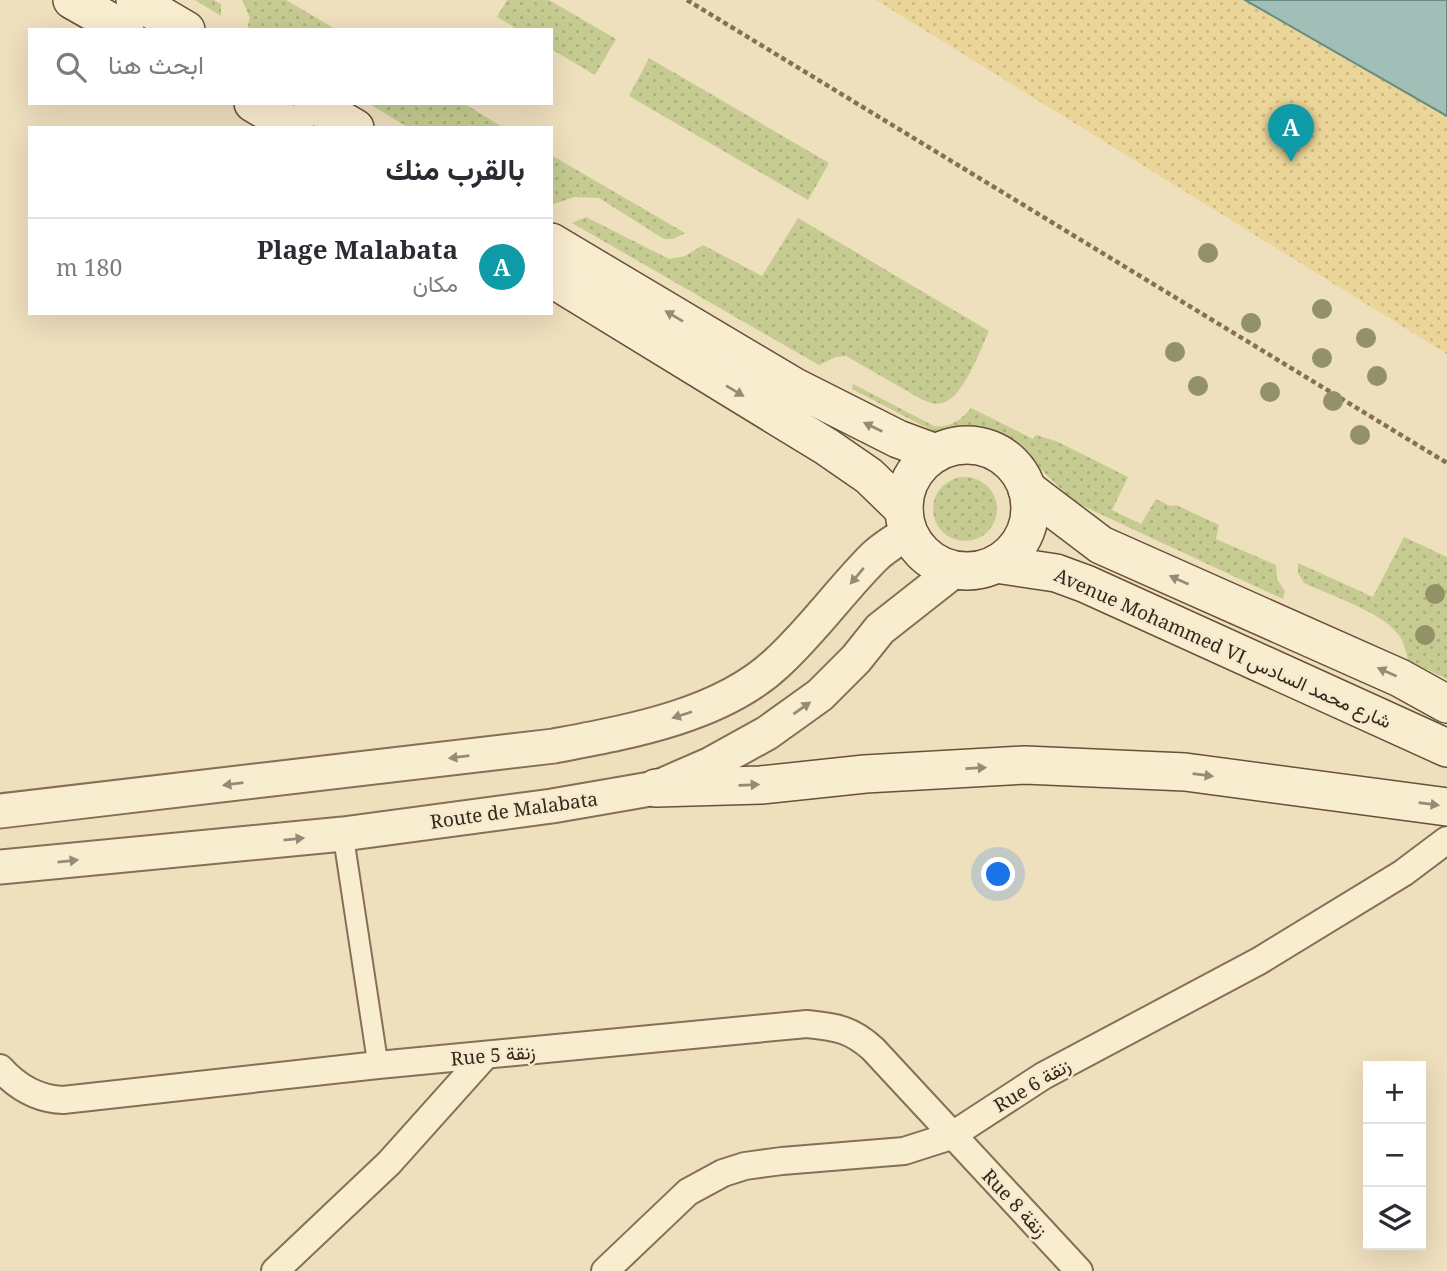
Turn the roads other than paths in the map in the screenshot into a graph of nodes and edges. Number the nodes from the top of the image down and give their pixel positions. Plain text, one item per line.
1 (72, 0) edge
2 (135, 0) edge
3 (121, 28) edge
4 (183, 28) edge
5 (256, 105) edge
6 (315, 105) edge
7 (292, 126) edge
8 (352, 126) edge
9 (553, 243) edge
10 (553, 279) edge
11 (936, 453) junction
12 (1027, 489) junction
13 (906, 521) junction
14 (996, 564) junction
15 (955, 570) junction
16 (1447, 704) edge
17 (1447, 748) edge
18 (656, 788) junction
19 (1447, 807) edge
20 (0, 811) edge
21 (343, 834) junction
22 (1447, 840) edge
23 (0, 867) edge
24 (484, 1056) junction
25 (378, 1065) junction
26 (0, 1068) edge
27 (951, 1136) junction
28 (275, 1271) edge
29 (605, 1271) edge
30 (1079, 1271) edge

1 - 3 main road
2 - 4 main road
5 - 7 main road
6 - 8 main road
11 -> 9 main road
10 -> 13 main road
11 - 12 main road
11 - 13 main road
12 - 14 main road
16 -> 12 main road
13 - 15 main road
13 -> 20 street
14 - 15 main road
14 - 17 main road, Avenue Mohammed VI شارع محمد السادس
18 -> 15 street, Route de Malabata
18 -> 19 main road
18 - 21 street, Route de Malabata
23 -> 21 street, Route de Malabata
21 - 25 street
22 - 27 street, Rue 6 زنقة
24 - 25 street, Rue 5 زنقة
24 - 27 street, Rue 5 زنقة
24 - 28 street
25 - 26 street, Rue 5 زنقة
27 - 29 street, Rue 6 زنقة
27 - 30 street, Rue 8 زنقة

